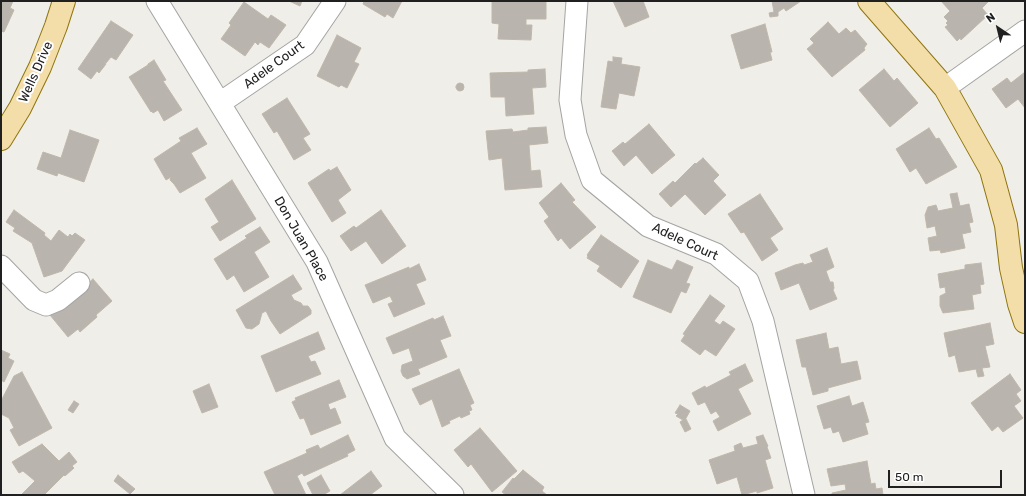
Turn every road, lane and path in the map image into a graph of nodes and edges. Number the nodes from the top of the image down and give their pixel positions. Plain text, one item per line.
1 (64, 1) edge
2 (157, 1) edge
3 (335, 1) edge
4 (577, 1) edge
5 (869, 1) edge
6 (1025, 31) edge
7 (945, 88) junction
8 (220, 103) junction
9 (1, 139) edge
10 (1, 266) edge
11 (79, 284) dead end
12 (1025, 322) edge
13 (453, 495) edge
14 (804, 495) edge

1 - 9 main road, Wells Drive
2 - 8 street, Don Juan Place
3 - 8 street, Adele Court
4 - 14 street, Adele Court
5 - 7 main road
6 - 7 street
7 - 12 main road
8 - 13 street, Don Juan Place
10 - 11 street

